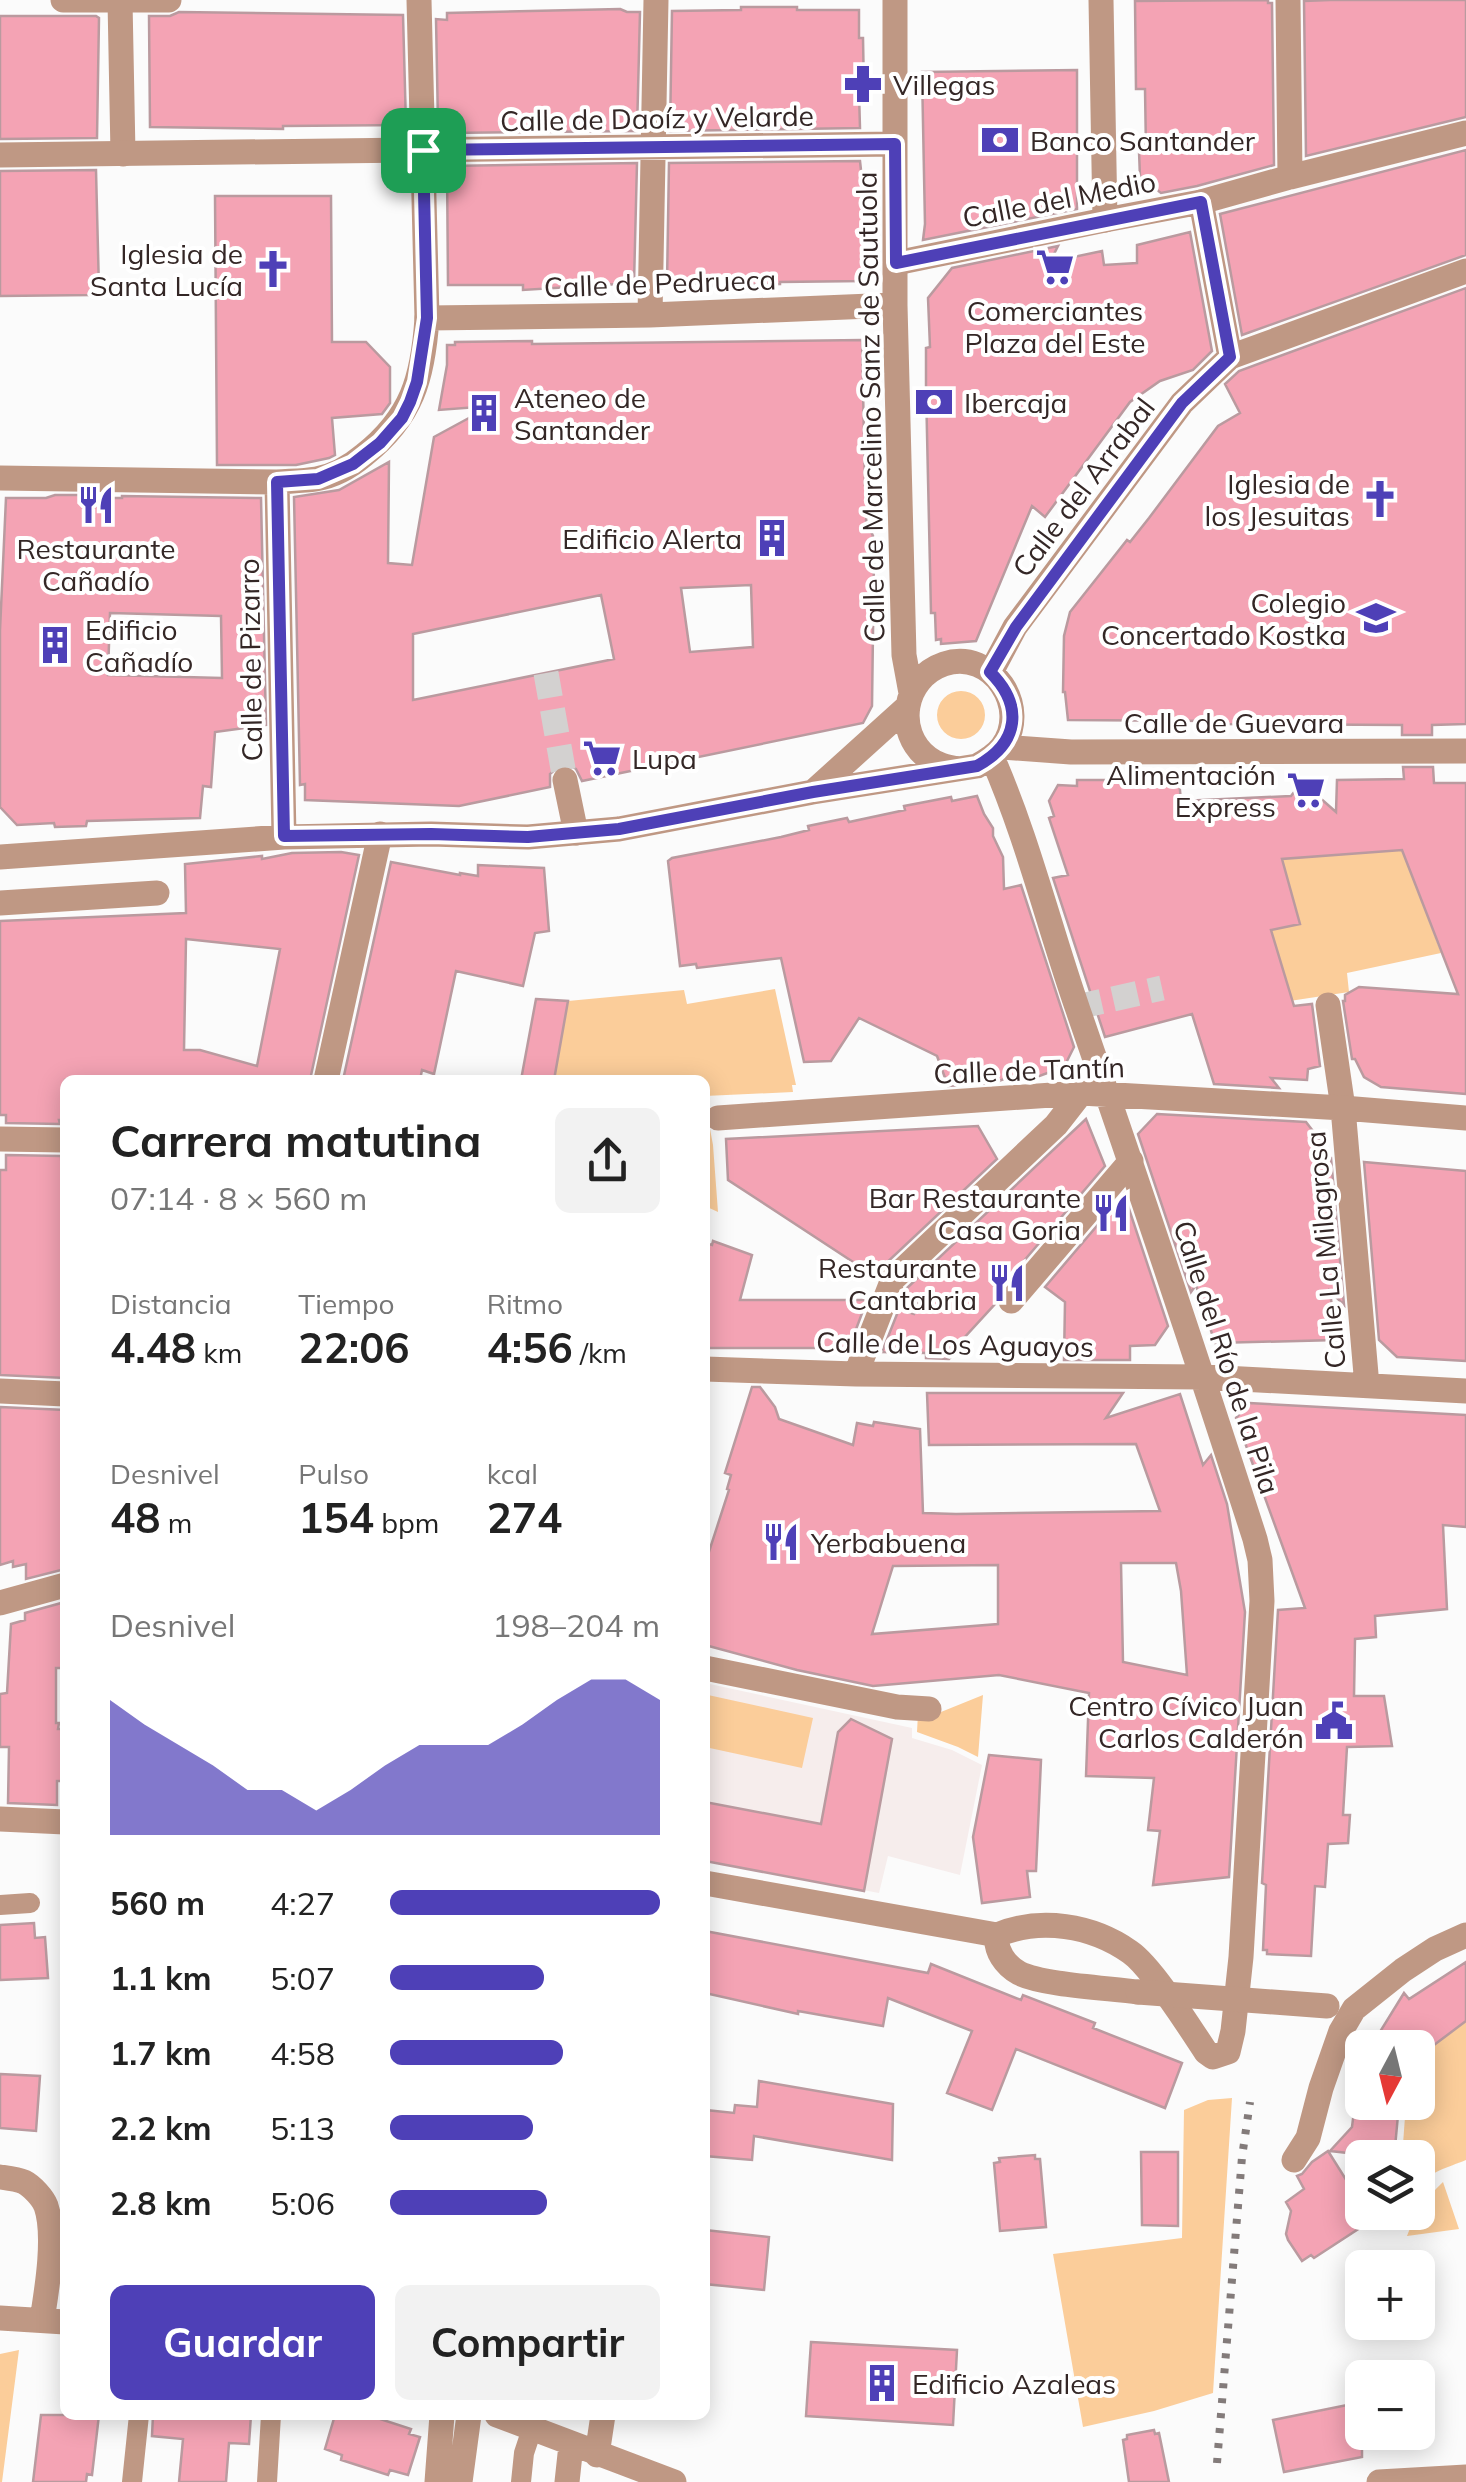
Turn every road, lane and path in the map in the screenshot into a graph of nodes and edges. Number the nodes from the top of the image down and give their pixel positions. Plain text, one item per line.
1 (63, 0) edge
2 (169, 0) edge
3 (419, 0) edge
4 (656, 0) edge
5 (895, 0) edge
6 (1102, 0) edge
7 (1288, 0) edge
8 (120, 1) edge
9 (1466, 134) edge
10 (895, 144) junction
11 (653, 147) junction
12 (423, 150) junction
13 (123, 154) junction
14 (0, 156) edge
15 (1290, 177) junction
16 (1201, 202) junction
17 (1105, 220) junction
18 (896, 263) junction
19 (1466, 271) edge
20 (895, 304) junction
21 (650, 315) junction
22 (427, 318) junction
23 (1230, 357) junction
24 (0, 478) edge
25 (277, 482) junction
26 (990, 672) junction
27 (909, 701) junction
28 (1466, 751) edge
29 (997, 752) junction
30 (957, 769) junction
31 (564, 780) tunnel mouth
32 (813, 792) junction
33 (576, 833) junction
34 (380, 834) junction
35 (284, 836) junction
36 (0, 856) edge
37 (157, 893) dead end
38 (0, 902) edge
39 (1328, 1005) dead end
40 (327, 1075) edge
41 (1082, 1093) junction
42 (1108, 1096) junction
43 (1343, 1108) junction
44 (718, 1118) dead end
45 (1466, 1118) edge
46 (0, 1139) edge
47 (60, 1140) edge
48 (1131, 1161) junction
49 (1010, 1301) dead end
50 (710, 1370) edge
51 (856, 1374) junction
52 (1204, 1377) junction
53 (1367, 1386) junction
54 (0, 1391) edge
55 (1466, 1391) edge
56 (60, 1394) edge
57 (60, 1586) edge
58 (0, 1602) edge
59 (710, 1669) edge
60 (929, 1710) dead end
61 (0, 1819) edge
62 (60, 1822) edge
63 (710, 1884) edge
64 (30, 1903) dead end
65 (0, 1905) edge
66 (996, 1934) junction
67 (1466, 1935) edge
68 (1354, 2009) junction
69 (1294, 2160) dead end
70 (0, 2177) edge
71 (0, 2318) edge
72 (54, 2321) edge
73 (138, 2420) edge
74 (271, 2420) edge
75 (442, 2420) edge
76 (468, 2420) edge
77 (510, 2420) edge
78 (602, 2420) edge
79 (532, 2429) junction
80 (571, 2445) junction
81 (598, 2455) junction
82 (1466, 2477) edge
83 (670, 2481) edge
84 (132, 2482) edge
85 (266, 2482) edge
86 (437, 2482) edge
87 (460, 2482) edge
88 (522, 2482) edge
89 (567, 2482) edge
90 (1379, 2482) edge

1 - 8 street
2 - 8 street
3 - 12 street
4 - 11 street
5 - 10 street, Calle de Marcelino Sanz de Sautuola
6 - 17 street
7 - 15 street
8 - 13 street
9 - 15 street, Calle del Medio
10 - 11 street, Calle de Daoíz y Velarde
10 - 18 street, Calle de Marcelino Sanz de Sautuola
11 - 12 street, Calle de Daoíz y Velarde
11 - 21 street
12 - 13 street, Calle de Daoíz y Velarde
12 - 22 street
13 - 14 street, Calle de Daoíz y Velarde
15 - 16 street, Calle del Medio
16 - 17 street, Calle del Medio
16 - 23 street
17 - 18 street, Calle del Medio
18 - 20 street, Calle de Marcelino Sanz de Sautuola
19 - 23 street, Calle del Arrabal
20 - 21 street, Calle de Pedrueca
20 - 27 street, Calle de Marcelino Sanz de Sautuola
21 - 22 street, Calle de Pedrueca
22 - 25 street
23 - 26 street, Calle del Arrabal
24 - 25 street
25 - 35 street, Calle de Pizarro
26 - 27 street
26 - 29 street
27 - 30 street
27 - 32 street
28 - 29 street, Calle de Guevara
29 - 30 street
29 - 42 street, Calle del Río de la Pila
30 - 32 street
31 - 33 street
32 - 33 street
33 - 34 street
34 - 35 street
34 - 40 street
35 - 36 street
37 - 38 street
39 - 43 street
41 - 42 street, Calle de Tantín
41 - 44 street, Calle de Tantín
41 - 51 street
42 - 43 street, Calle de Tantín
42 - 48 street, Calle del Río de la Pila
43 - 45 street, Calle de Tantín
43 - 53 street, Calle La Milagrosa
46 - 47 street
48 - 49 street
48 - 52 street, Calle del Río de la Pila
50 - 51 street, Calle de Los Aguayos
51 - 52 street, Calle de Los Aguayos
52 - 53 street, Calle de Los Aguayos
52 - 66 street, Calle del Río de la Pila
53 - 55 street, Calle de Los Aguayos
54 - 56 street
57 - 58 street
59 - 60 street
61 - 62 street
63 - 66 street
64 - 65 lane
66 - 68 street, bridge
67 - 68 street
68 - 69 street
70 - 72 street
71 - 72 street
73 - 84 lane
74 - 85 lane
75 - 86 street
76 - 87 street
77 - 79 street
78 - 81 street
79 - 80 street
79 - 88 lane
80 - 81 street
80 - 89 street
81 - 83 street
82 - 90 street

